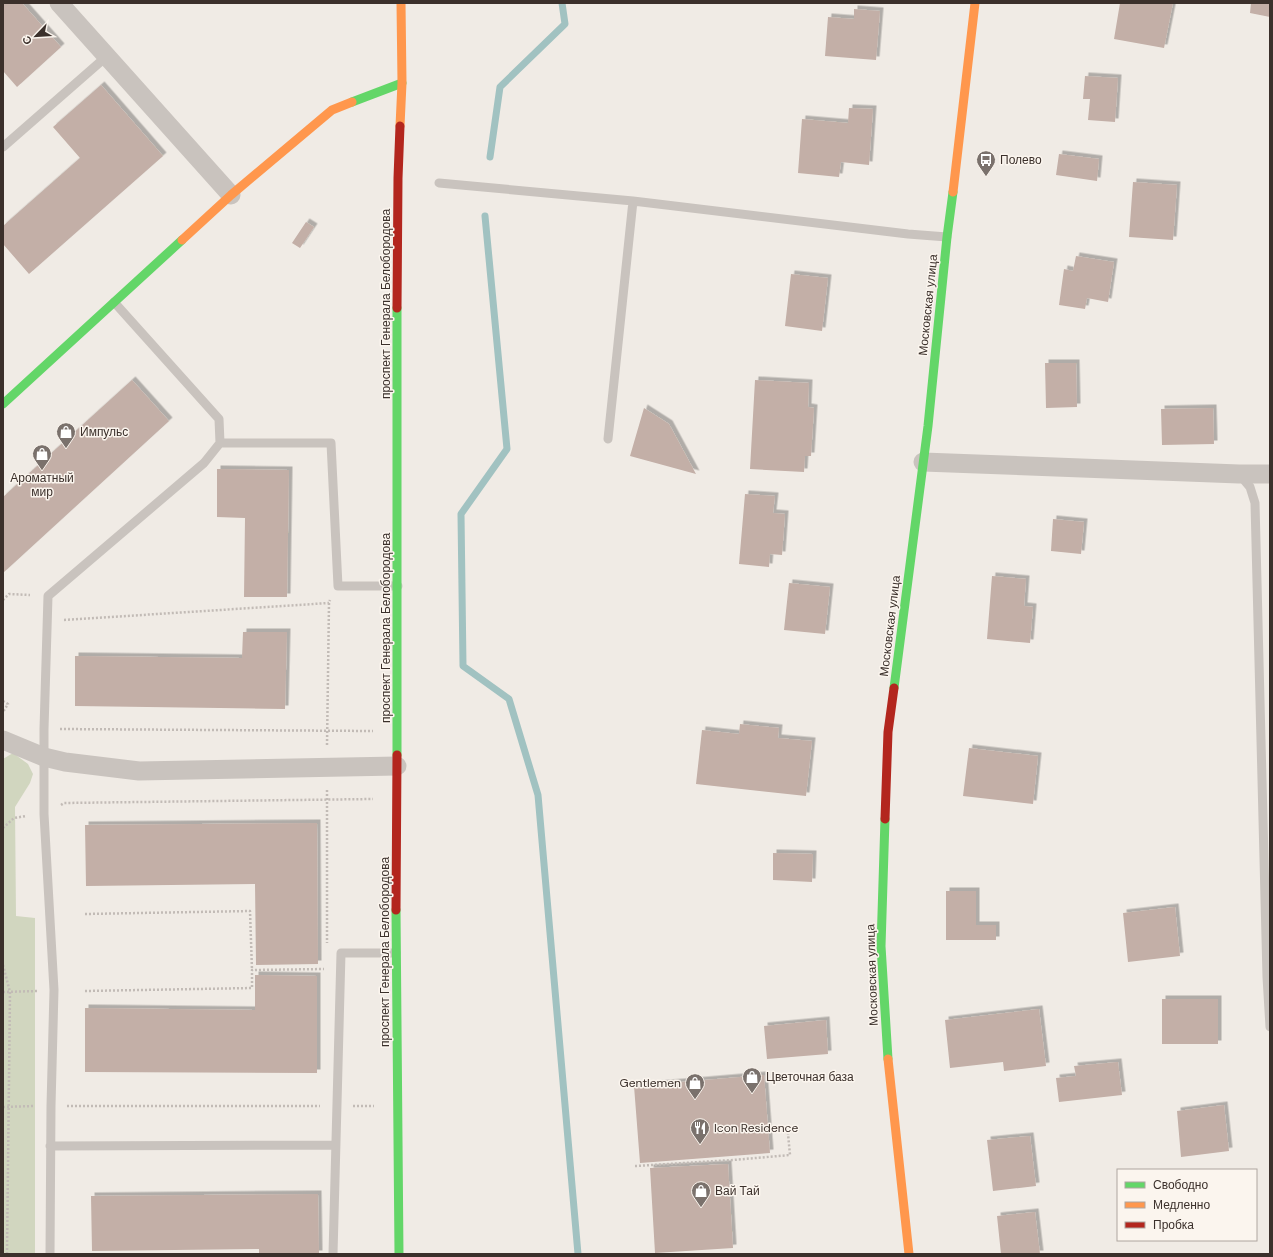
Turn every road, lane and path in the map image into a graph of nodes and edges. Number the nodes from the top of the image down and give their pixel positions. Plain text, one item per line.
1 (59, 3) edge
2 (402, 3) edge
3 (975, 3) edge
4 (107, 56) junction
5 (402, 83) junction
6 (3, 146) edge
7 (439, 183) dead end
8 (231, 194) junction
9 (633, 201) junction
10 (947, 237) junction
11 (114, 302) junction
12 (3, 404) edge
13 (608, 439) dead end
14 (220, 443) junction
15 (923, 462) junction
16 (1239, 474) junction
17 (1270, 474) edge
18 (398, 586) junction
19 (48, 596) junction
20 (3, 600) edge
21 (329, 603) dead end
22 (48, 621) junction
23 (3, 702) edge
24 (3, 712) edge
25 (44, 729) junction
26 (376, 732) dead end
27 (3, 740) edge
28 (44, 756) junction
29 (397, 766) junction
30 (376, 799) dead end
31 (44, 814) junction
32 (3, 828) edge
33 (85, 914) dead end
34 (396, 953) junction
35 (3, 965) edge
36 (341, 969) junction
37 (252, 970) junction
38 (54, 990) junction
39 (85, 991) dead end
40 (3, 992) edge
41 (10, 992) junction
42 (1270, 1027) edge
43 (51, 1106) junction
44 (336, 1106) junction
45 (375, 1106) dead end
46 (3, 1107) edge
47 (8, 1107) junction
48 (788, 1134) dead end
49 (335, 1145) junction
50 (50, 1146) junction
51 (635, 1166) dead end
52 (7, 1254) edge
53 (50, 1254) edge
54 (333, 1254) edge
55 (399, 1254) edge
56 (909, 1254) edge

1 - 4 street
2 - 5 street, проспект Генерала Белобородова
3 - 10 street, Московская улица
4 - 6 lane
4 - 8 street
5 - 8 street
5 - 18 street, проспект Генерала Белобородова
7 - 9 lane
8 - 11 street
9 - 10 lane
9 - 13 lane
10 - 15 street, Московская улица
11 - 12 street
11 - 14 lane
14 - 18 lane
14 - 19 lane
15 - 16 street
15 - 56 street, Московская улица
16 - 17 street
16 - 42 lane
18 - 29 street, проспект Генерала Белобородова
19 - 20 path
19 - 22 lane
21 - 22 path
22 - 25 lane
23 - 24 path
25 - 26 path
25 - 28 lane
27 - 28 street
28 - 29 street
28 - 31 lane
29 - 34 street, проспект Генерала Белобородова
30 - 31 path
31 - 32 path
31 - 38 lane
33 - 37 path
34 - 36 lane
34 - 55 street, проспект Генерала Белобородова
35 - 41 path
36 - 37 path
36 - 44 lane
37 - 39 path
38 - 41 path
38 - 43 lane
40 - 41 path
41 - 47 path
43 - 44 path
43 - 47 path
43 - 50 lane
44 - 45 path
44 - 49 lane
46 - 47 path
47 - 52 path
48 - 51 path
49 - 50 lane
49 - 54 lane
50 - 53 lane

